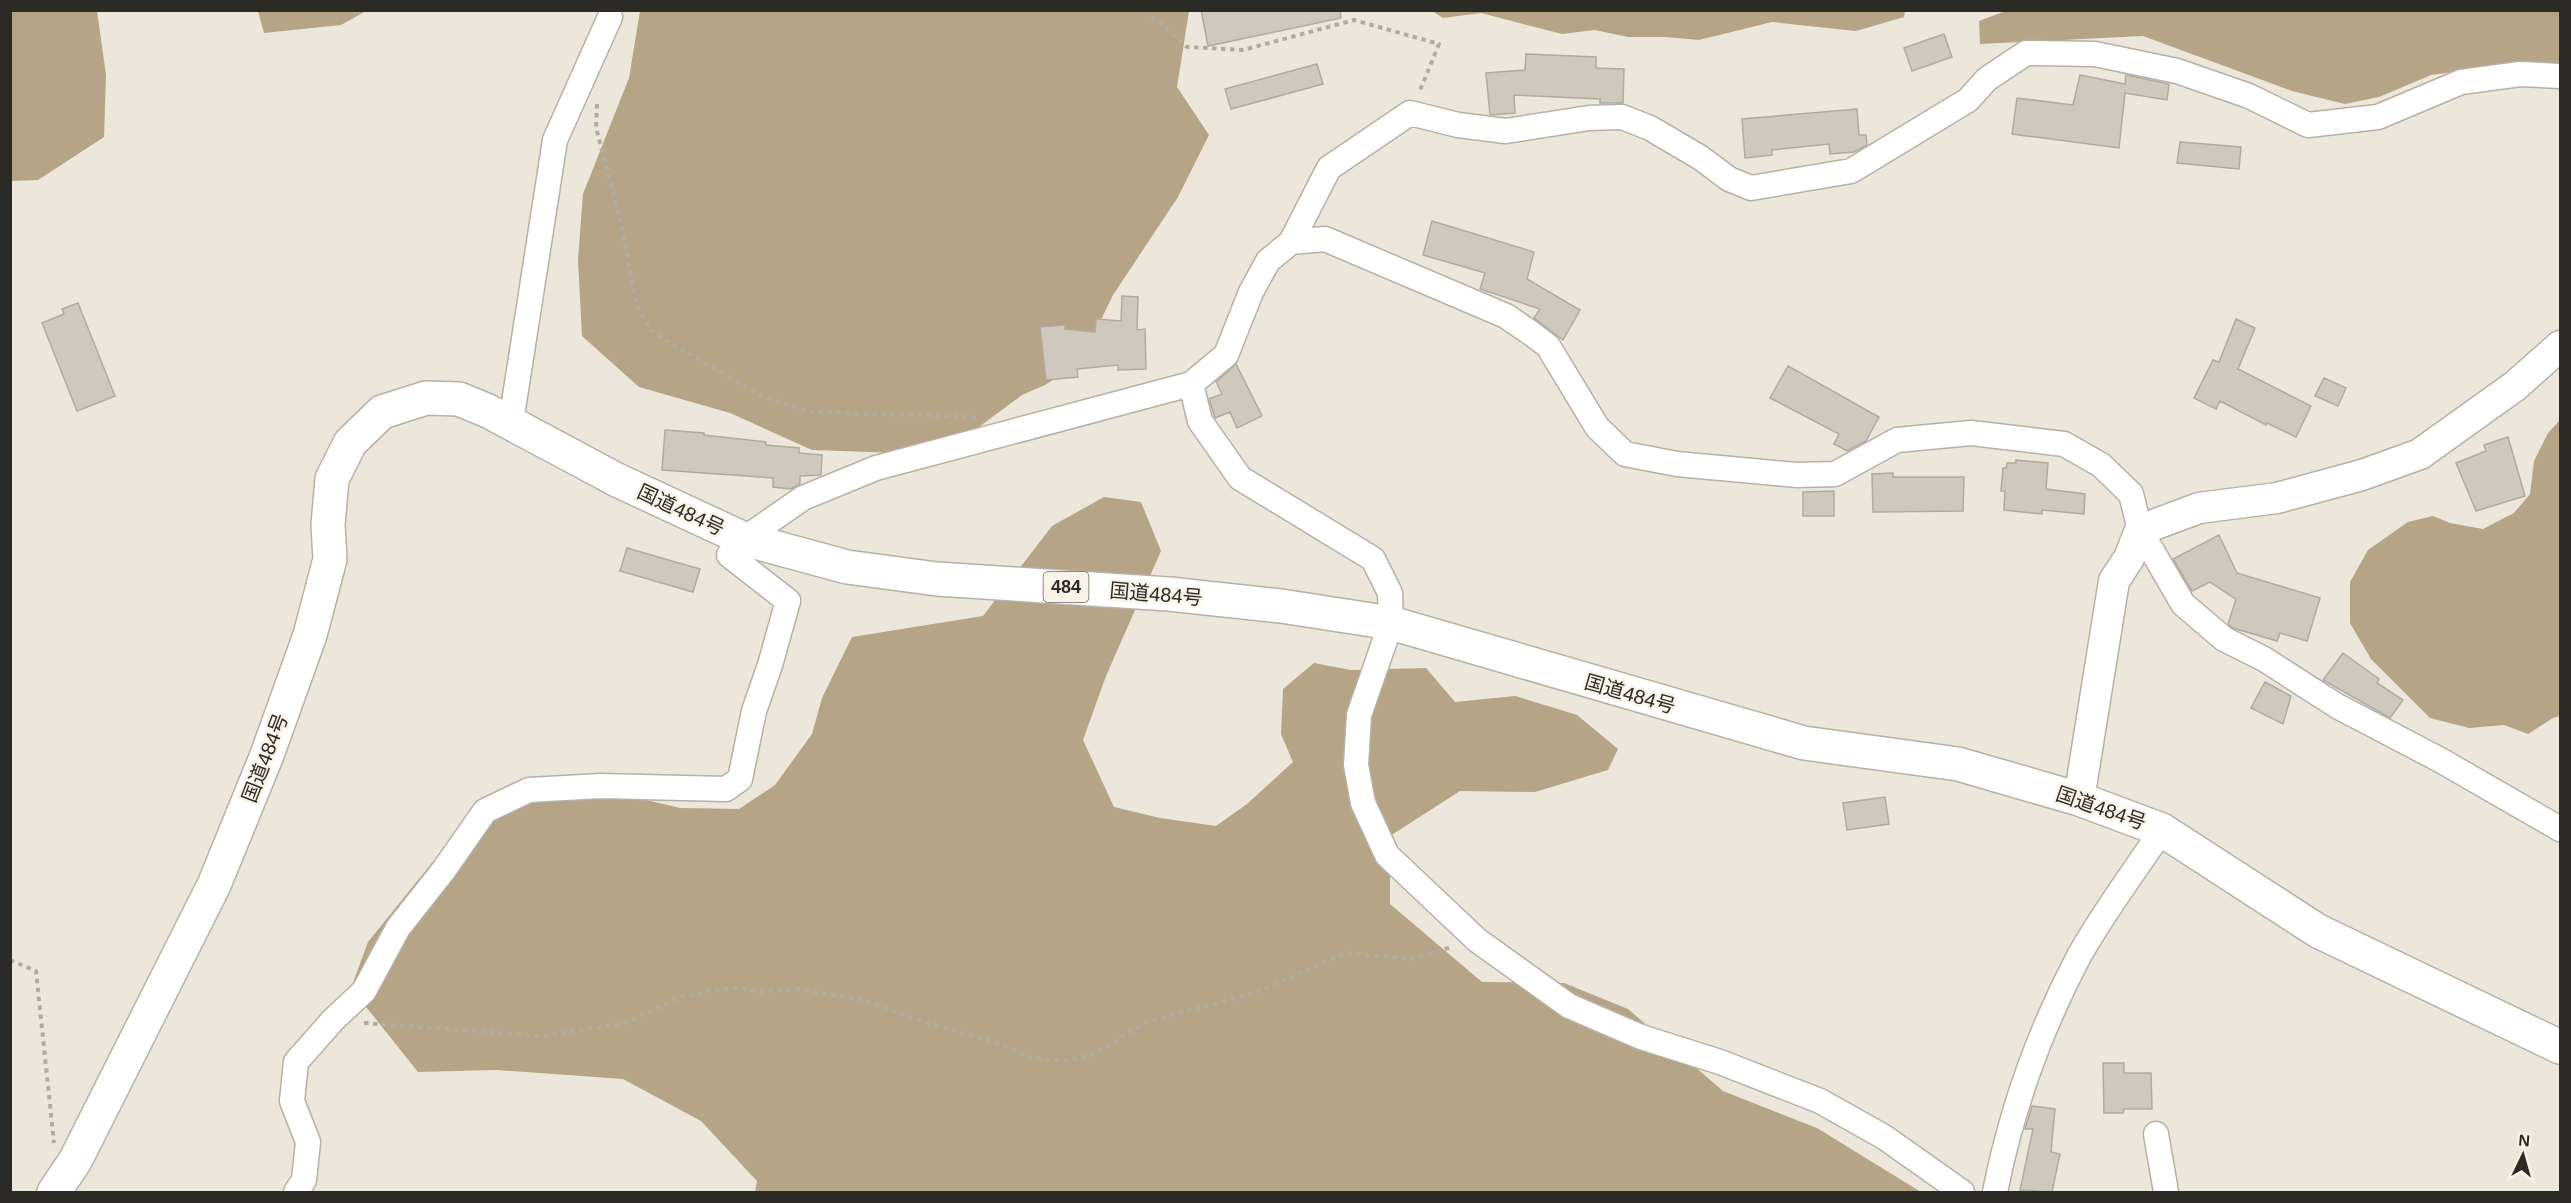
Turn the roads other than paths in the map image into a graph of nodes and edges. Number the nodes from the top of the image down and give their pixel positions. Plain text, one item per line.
1 (610, 14) edge
2 (604, 59) road end
3 (2560, 76) edge
4 (1291, 242) junction
5 (2560, 346) edge
6 (1191, 384) junction
7 (510, 422) junction
8 (2140, 530) junction
9 (744, 539) junction
10 (1391, 623) junction
11 (2079, 799) junction
12 (2560, 829) edge
13 (2162, 830) junction
14 (2560, 1047) edge
15 (2156, 1134) dead end
16 (56, 1189) edge
17 (296, 1192) edge
18 (1962, 1192) edge
19 (1995, 1192) edge
20 (2166, 1192) edge

1 - 2 street
1 - 7 street
3 - 4 street
4 - 6 street
4 - 8 street
5 - 8 street
6 - 9 street
6 - 10 street
7 - 9 highway, 国道484号 / 484
7 - 16 highway, 国道484号 / 484
8 - 11 street
8 - 12 street
9 - 10 highway, 国道484号 / 484
9 - 17 street
10 - 11 highway, 国道484号 / 484
10 - 18 street
11 - 13 highway, 国道484号 / 484
13 - 14 highway, 国道484号 / 484
13 - 19 street
15 - 20 street

